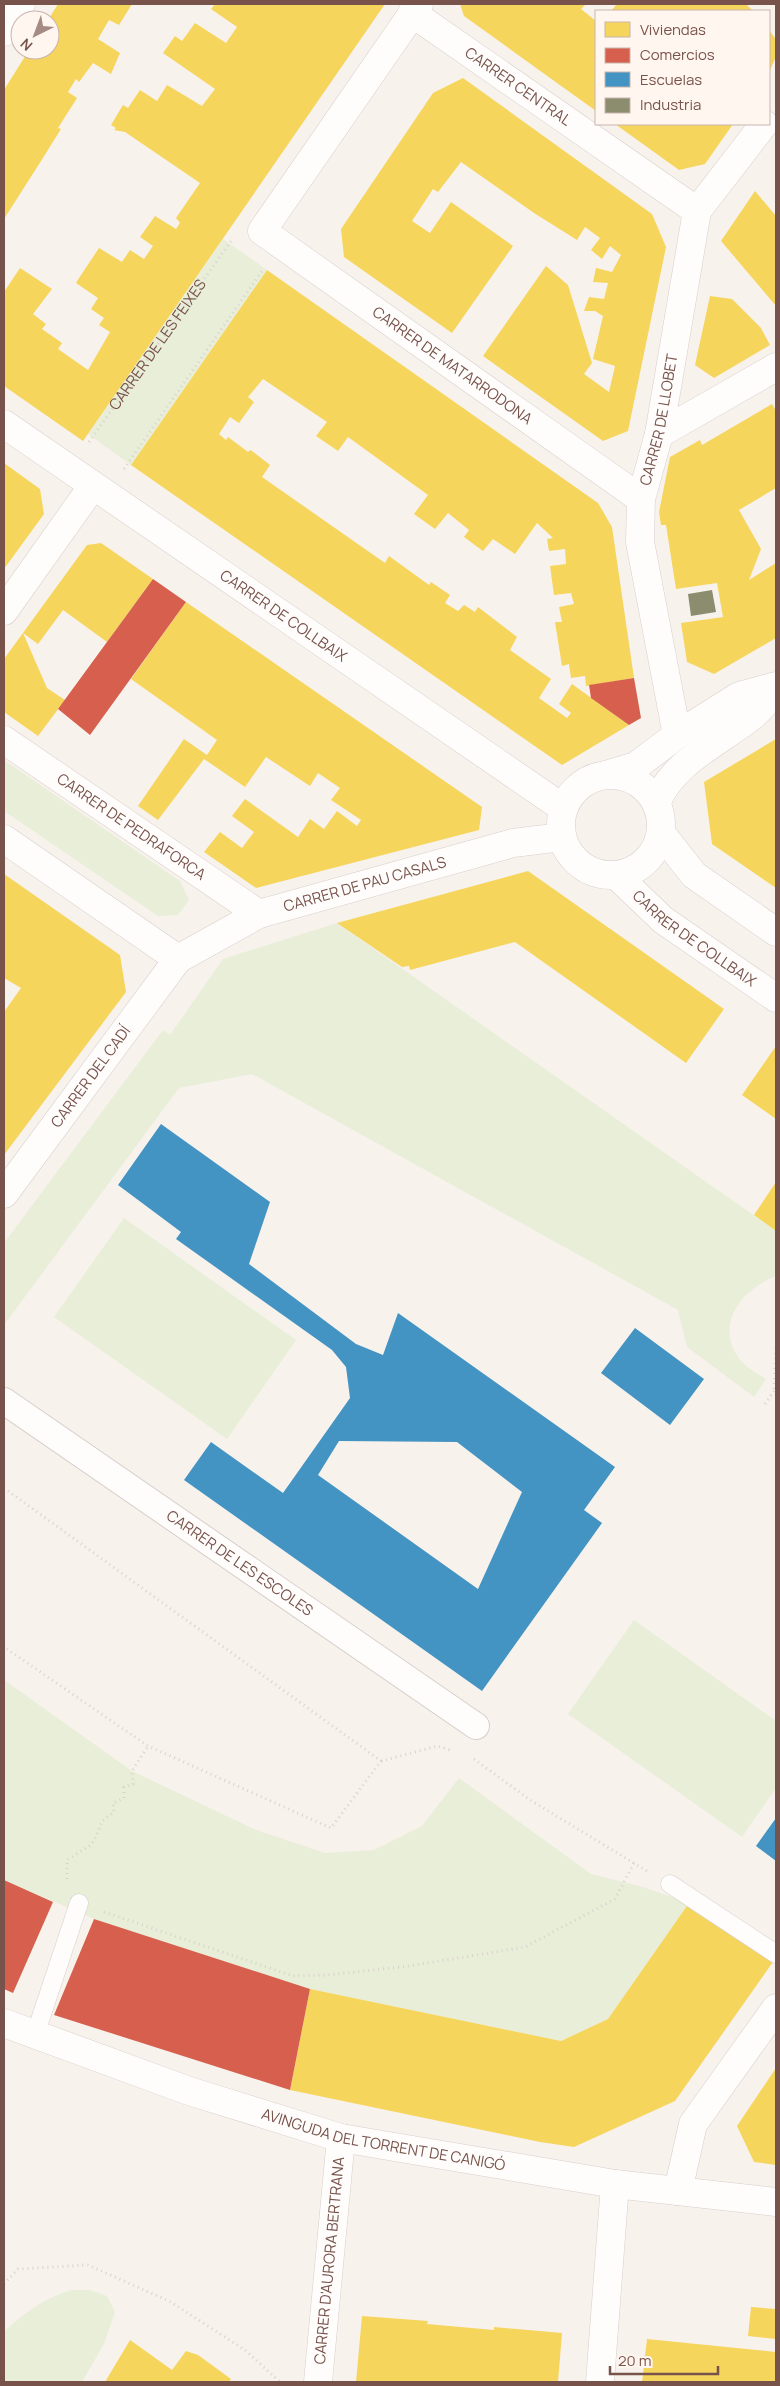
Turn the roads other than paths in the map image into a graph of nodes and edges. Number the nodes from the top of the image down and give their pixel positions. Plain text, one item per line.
1 (22, 4) edge
2 (416, 8) edge
3 (4, 32) edge
4 (763, 125) edge
5 (697, 211) junction
6 (776, 367) edge
7 (4, 424) edge
8 (659, 434) junction
9 (99, 491) junction
10 (641, 499) junction
11 (4, 611) edge
12 (776, 686) edge
13 (776, 691) edge
14 (677, 735) junction
15 (4, 740) edge
16 (605, 775) junction
17 (656, 804) junction
18 (563, 808) junction
19 (661, 834) junction
20 (562, 837) junction
21 (4, 840) edge
22 (616, 875) junction
23 (259, 914) junction
24 (776, 932) edge
25 (178, 959) junction
26 (776, 998) edge
27 (4, 1194) edge
28 (4, 1400) edge
29 (476, 1726) road end
30 (670, 1884) road end
31 (79, 1903) road end
32 (776, 1954) edge
33 (776, 2008) edge
34 (4, 2023) edge
35 (35, 2035) junction
36 (341, 2138) junction
37 (615, 2184) junction
38 (678, 2191) junction
39 (776, 2202) edge
40 (318, 2382) edge
41 (600, 2382) edge

1 - 3 street
2 - 5 street, CARRER CENTRAL
2 - 10 street, CARRER DE MATARRODONA
4 - 5 street, CARRER DE LLOBET
5 - 8 street, CARRER DE LLOBET
6 - 8 street
7 - 9 street, CARRER DE COLLBAIX
8 - 10 street, CARRER DE LLOBET
9 - 11 street
9 - 18 street, CARRER DE COLLBAIX
10 - 14 street, CARRER DE LLOBET
12 - 14 street
13 - 17 street
14 - 16 street
15 - 23 street, CARRER DE PEDRAFORCA
16 - 17 street
16 - 18 street
17 - 19 street
18 - 20 street
19 - 22 street
19 - 24 street
20 - 22 street
20 - 23 street, CARRER DE PAU CASALS
21 - 25 street
22 - 26 street, CARRER DE COLLBAIX
23 - 25 street, CARRER DE PAU CASALS
25 - 27 street, CARRER DEL CADÍ
28 - 29 street, CARRER DE LES ESCOLES
30 - 32 lane
31 - 35 lane
33 - 38 street
34 - 35 street, AVINGUDA DEL TORRENT DE CANIGÓ
35 - 36 street, AVINGUDA DEL TORRENT DE CANIGÓ
36 - 37 street, AVINGUDA DEL TORRENT DE CANIGÓ
36 - 40 street, CARRER D'AURORA BERTRANA
37 - 38 street, AVINGUDA DEL TORRENT DE CANIGÓ
37 - 41 street
38 - 39 street, AVINGUDA DEL TORRENT DE CANIGÓ

